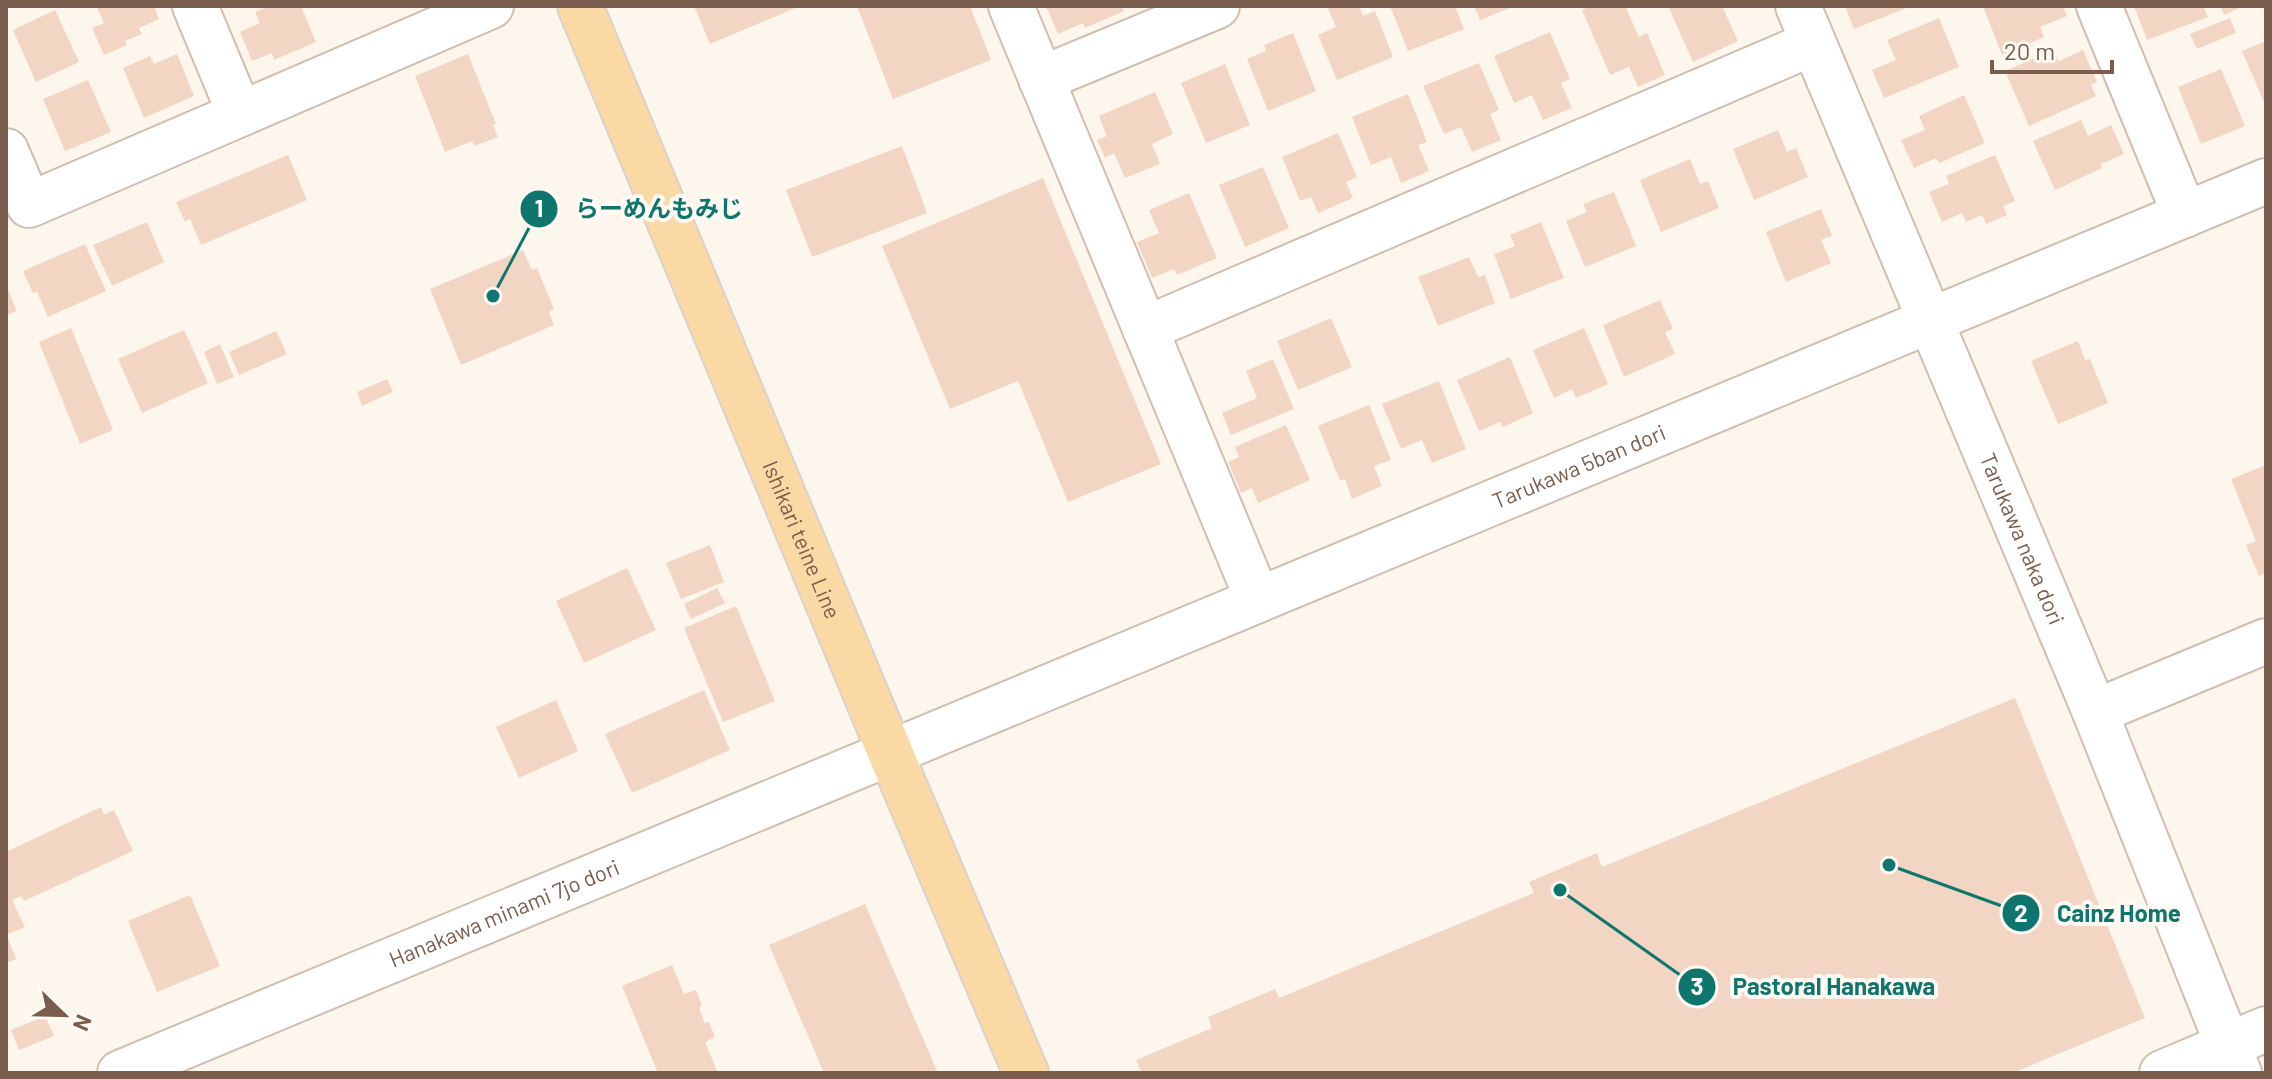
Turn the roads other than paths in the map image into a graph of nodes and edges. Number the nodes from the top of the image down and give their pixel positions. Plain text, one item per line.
1 (195, 6) edge
2 (491, 6) edge
3 (580, 6) edge
4 (1011, 6) edge
5 (1217, 6) edge
6 (2099, 6) edge
7 (1806, 25) edge
8 (1041, 79) junction
9 (240, 114) junction
10 (6, 151) edge
11 (2266, 181) edge
12 (2185, 215) junction
13 (1929, 321) junction
14 (1145, 329) junction
15 (1258, 600) junction
16 (2266, 641) edge
17 (2095, 712) junction
18 (890, 752) junction
19 (2244, 1049) edge
20 (120, 1073) edge
21 (1026, 1073) edge
22 (2162, 1073) edge

1 - 9 street
2 - 9 street
3 - 18 main road, Ishikari teine Line
4 - 8 street
5 - 8 street
6 - 12 street
7 - 13 street, Tarukawa naka dori
7 - 14 street
8 - 14 street
9 - 10 street
11 - 12 street, Tarukawa 5ban dori
12 - 13 street, Tarukawa 5ban dori
13 - 15 street, Tarukawa 5ban dori
13 - 17 street, Tarukawa naka dori
14 - 15 street
15 - 18 street, Tarukawa 5ban dori
16 - 17 street
17 - 19 street, Tarukawa naka dori
18 - 20 street, Hanakawa minami 7jo dori
18 - 21 main road, Ishikari teine Line
19 - 22 street

